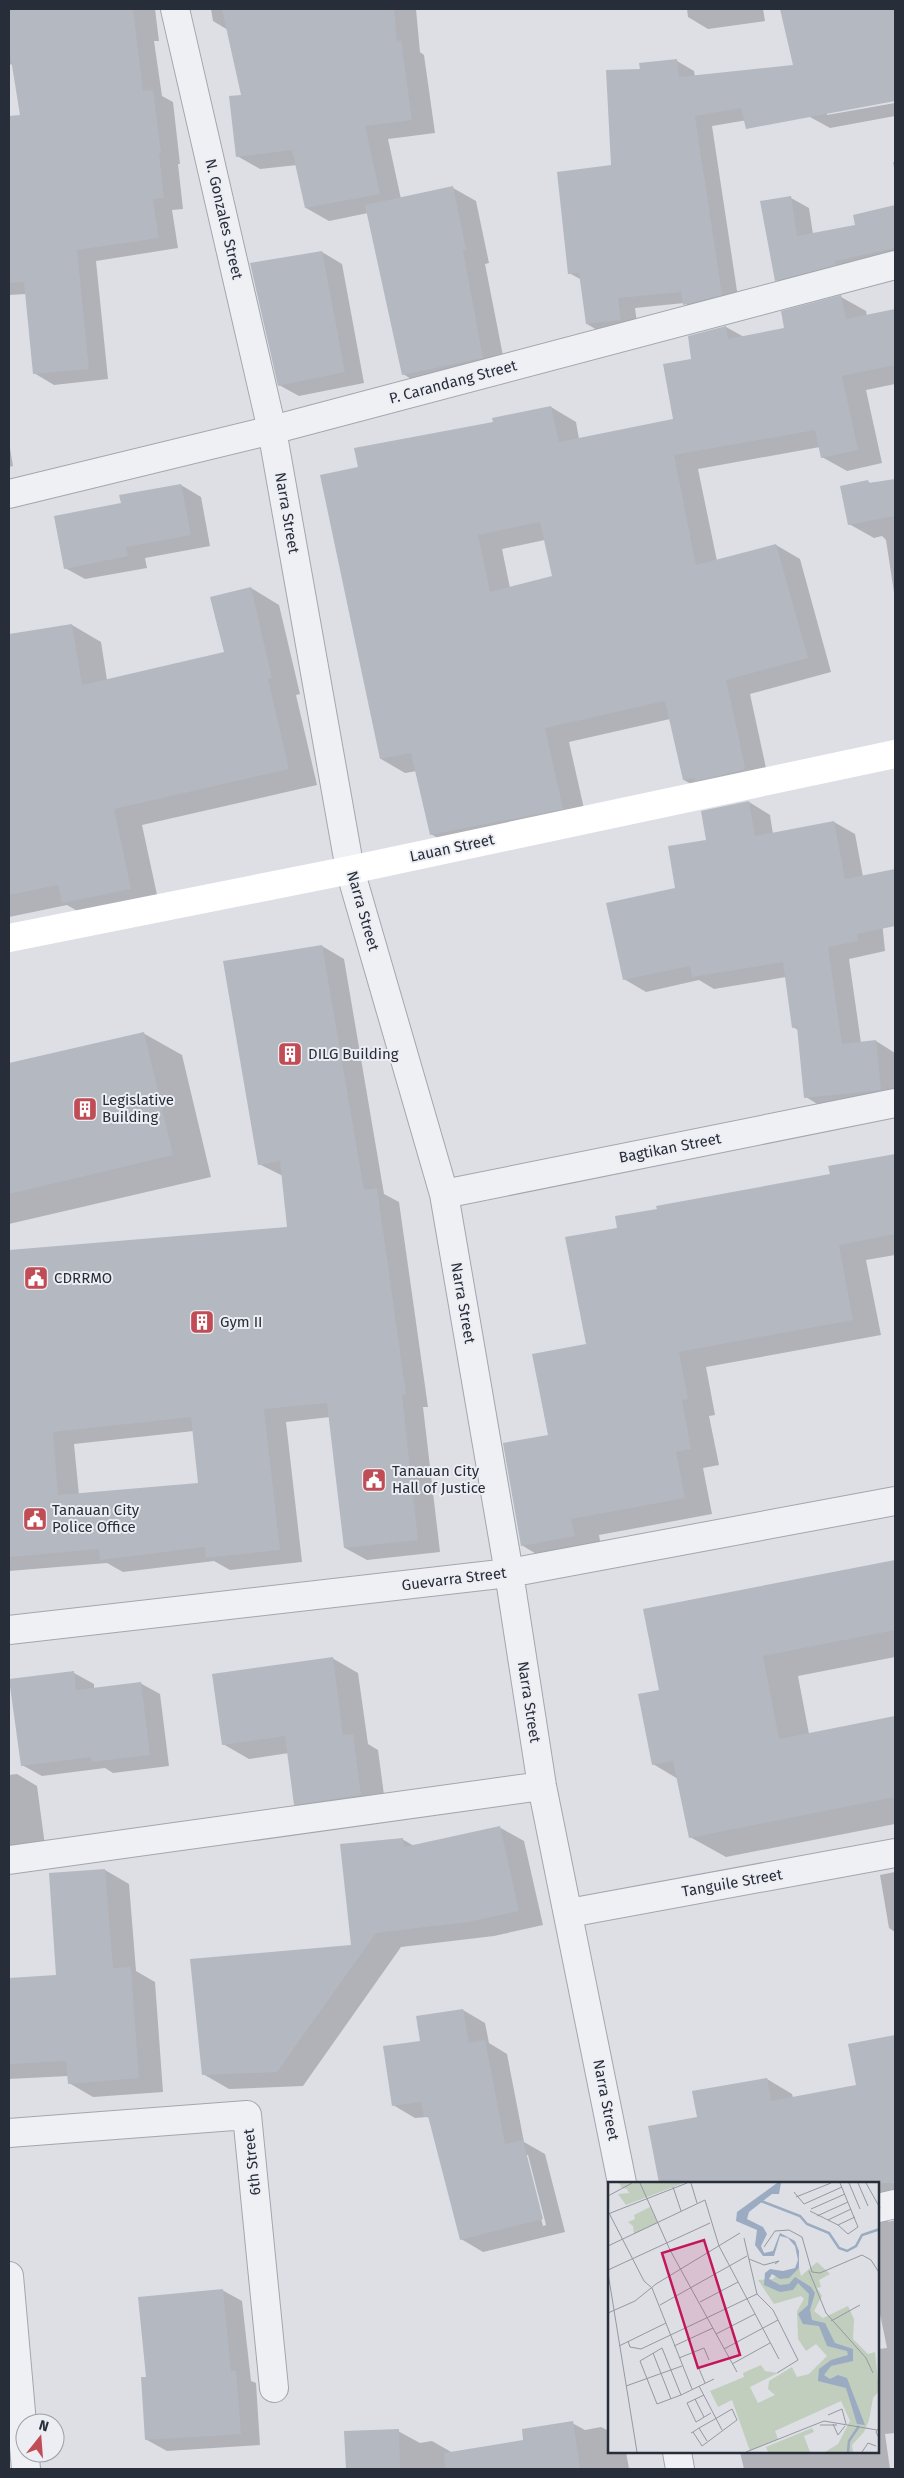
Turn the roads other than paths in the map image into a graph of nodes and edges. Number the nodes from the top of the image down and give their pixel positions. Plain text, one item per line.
1 (175, 9) edge
2 (895, 265) edge
3 (272, 430) junction
4 (9, 494) edge
5 (895, 754) edge
6 (350, 870) junction
7 (9, 938) edge
8 (895, 1103) edge
9 (444, 1194) junction
10 (895, 1501) edge
11 (510, 1573) junction
12 (9, 1630) edge
13 (542, 1786) junction
14 (895, 1853) edge
15 (9, 1860) edge
16 (569, 1913) junction
17 (9, 2133) edge
18 (622, 2182) edge
19 (895, 2204) edge
20 (879, 2208) edge
21 (9, 2276) edge
22 (274, 2388) dead end
23 (677, 2453) edge
24 (26, 2469) edge
25 (680, 2469) edge

1 - 3 street, N. Gonzales Street
2 - 3 street, P. Carandang Street
3 - 4 street, P. Carandang Street
3 - 6 street, Narra Street
5 - 6 street, Lauan Street
6 - 7 street, Lauan Street
6 - 9 street, Narra Street
8 - 9 street, Bagtikan Street
9 - 11 street, Narra Street
10 - 11 street, Guevarra Street
11 - 12 street, Guevarra Street
11 - 13 street, Narra Street
13 - 15 street
13 - 16 street, Narra Street
14 - 16 street, Tanguile Street
16 - 18 street, Narra Street
17 - 22 street, 6th Street
19 - 20 street
21 - 24 street
23 - 25 street

